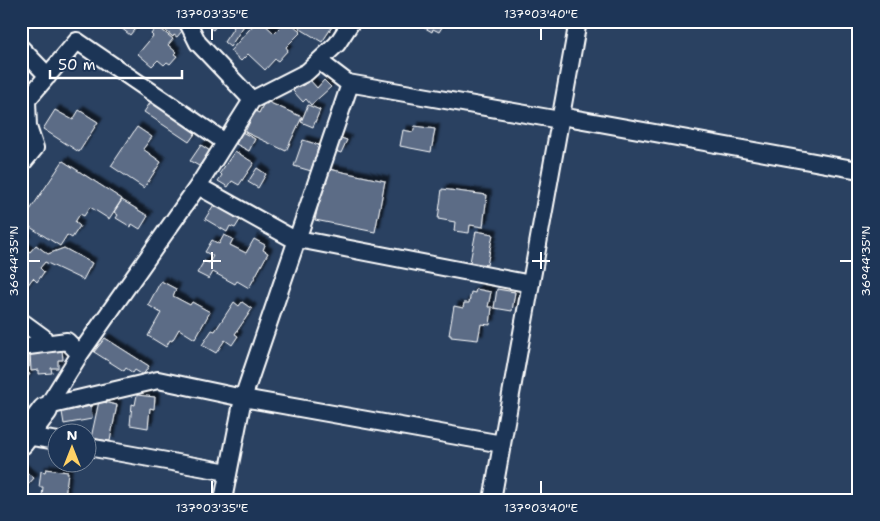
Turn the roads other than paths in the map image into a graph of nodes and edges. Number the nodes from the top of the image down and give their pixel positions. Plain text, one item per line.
1 (187, 21) edge
2 (352, 21) edge
3 (578, 21) edge
4 (21, 48) edge
5 (319, 61) junction
6 (48, 76) junction
7 (350, 84) junction
8 (24, 97) edge
9 (252, 100) junction
10 (561, 118) junction
11 (225, 142) junction
12 (21, 165) edge
13 (859, 170) edge
14 (198, 186) junction
15 (298, 240) junction
16 (531, 284) junction
17 (21, 321) edge
18 (46, 344) junction
19 (21, 347) edge
20 (80, 354) junction
21 (243, 398) junction
22 (32, 424) edge
23 (48, 434) edge
24 (502, 444) junction
25 (98, 449) edge
26 (228, 472) junction
27 (223, 500) edge
28 (492, 500) edge

1 - 9 street
2 - 5 street
3 - 10 street
4 - 6 street
5 - 7 street
5 - 9 street
6 - 8 street
6 - 11 street
7 - 10 street
7 - 15 street
8 - 12 street
9 - 11 street
10 - 13 street
10 - 16 street
11 - 14 street
14 - 15 street
14 - 20 street
15 - 16 street
15 - 21 street
16 - 24 street
17 - 18 street
18 - 19 street
18 - 20 street
20 - 22 street
21 - 22 street
21 - 24 street
21 - 26 street
22 - 23 street
24 - 28 street
25 - 26 street
26 - 27 street

